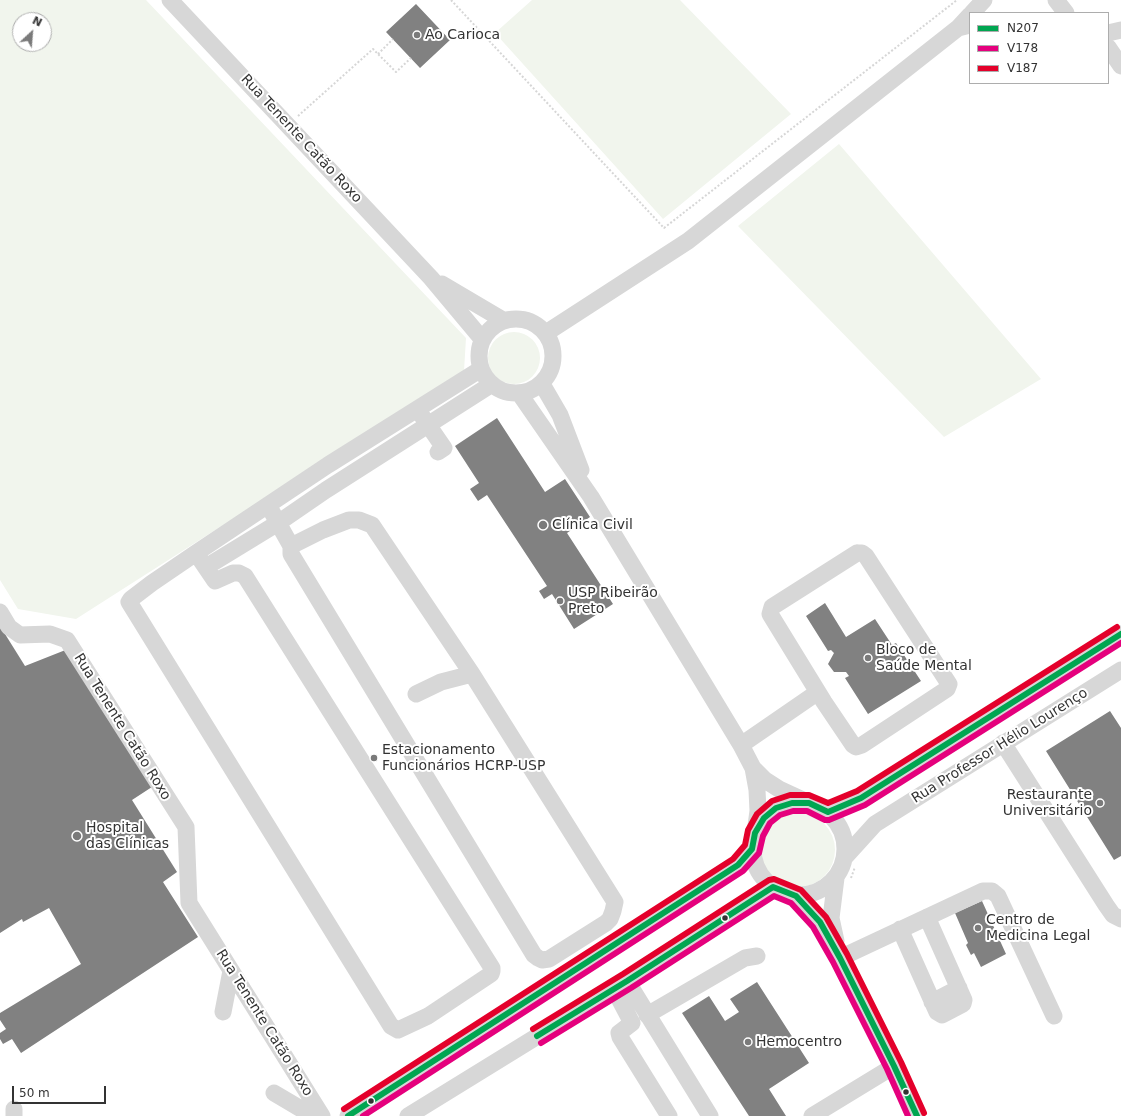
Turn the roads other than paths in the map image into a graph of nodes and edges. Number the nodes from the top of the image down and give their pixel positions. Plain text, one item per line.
1 (170, 0) edge
2 (984, 0) edge
3 (1056, 0) edge
4 (973, 12) edge
5 (1065, 12) edge
6 (969, 18) edge
7 (964, 27) edge
8 (1121, 30) edge
9 (1109, 33) edge
10 (1109, 48) edge
11 (1121, 66) edge
12 (431, 278) junction
13 (504, 320) junction
14 (546, 333) junction
15 (482, 339) junction
16 (481, 369) junction
17 (492, 384) junction
18 (542, 384) junction
19 (520, 393) junction
20 (418, 409) junction
21 (429, 425) junction
22 (367, 441) junction
23 (438, 452) dead end
24 (347, 454) junction
25 (378, 457) junction
26 (357, 470) junction
27 (315, 474) junction
28 (326, 490) junction
29 (591, 497) junction
30 (268, 505) junction
31 (278, 523) junction
32 (291, 546) junction
33 (196, 553) junction
34 (206, 567) junction
35 (0, 612) edge
36 (1121, 634) edge
37 (1121, 670) edge
38 (472, 674) junction
39 (818, 692) junction
40 (416, 694) dead end
41 (1003, 743) junction
42 (741, 745) junction
43 (753, 768) junction
44 (809, 803) junction
45 (828, 812) junction
46 (754, 841) junction
47 (851, 861) junction
48 (843, 881) junction
49 (773, 887) junction
50 (796, 896) junction
51 (927, 917) junction
52 (1121, 919) edge
53 (900, 929) junction
54 (757, 956) dead end
55 (840, 958) junction
56 (231, 971) junction
57 (621, 985) junction
58 (223, 1012) dead end
59 (647, 1014) junction
60 (1054, 1016) dead end
61 (894, 1066) junction
62 (274, 1093) dead end
63 (358, 1113) edge
64 (313, 1116) edge
65 (322, 1116) edge
66 (408, 1116) edge
67 (669, 1116) edge
68 (710, 1116) edge
69 (812, 1116) edge
70 (918, 1116) edge

1 - 12 street, Rua Tenente Catão Roxo
2 - 4 street
3 - 5 street
6 - 7 street
7 - 14 street
8 - 9 street
10 - 11 street
12 - 13 street, Rua Tenente Catão Roxo
12 - 15 street, Rua Tenente Catão Roxo
13 - 14 street
13 - 15 street
14 - 18 street
15 - 16 street
16 - 17 street
16 - 20 street
17 - 19 street
17 - 21 street
18 - 19 street
18 - 29 street
19 - 29 street
20 - 21 street
20 - 22 street
21 - 23 street
21 - 25 street
22 - 24 street
22 - 25 street
24 - 26 street
24 - 27 street
25 - 26 street
26 - 28 street
27 - 28 street
27 - 30 street
28 - 31 street
29 - 42 street
30 - 31 street
30 - 33 street
31 - 32 street
31 - 34 street
32 - 38 street
32 - 38 street
33 - 34 street
33 - 34 street
35 - 56 street, Rua Tenente Catão Roxo
36 - 45 street
37 - 41 street, Rua Professor Hélio Lourenço
38 - 40 street
39 - 39 street
39 - 42 street
41 - 47 street, Rua Professor Hélio Lourenço
41 - 52 street
42 - 43 street
43 - 44 street
43 - 46 street
44 - 45 street
44 - 46 street
45 - 47 street
46 - 49 street
46 - 63 street
47 - 48 street
48 - 50 street
48 - 55 street
49 - 50 street
49 - 57 street
50 - 55 street
51 - 53 street
51 - 53 street
51 - 60 street
53 - 55 street
54 - 59 street
55 - 61 street
56 - 58 street
56 - 65 street, Rua Tenente Catão Roxo
57 - 59 street
57 - 66 street
57 - 67 street
59 - 68 street
61 - 69 street
61 - 70 street
62 - 64 street

